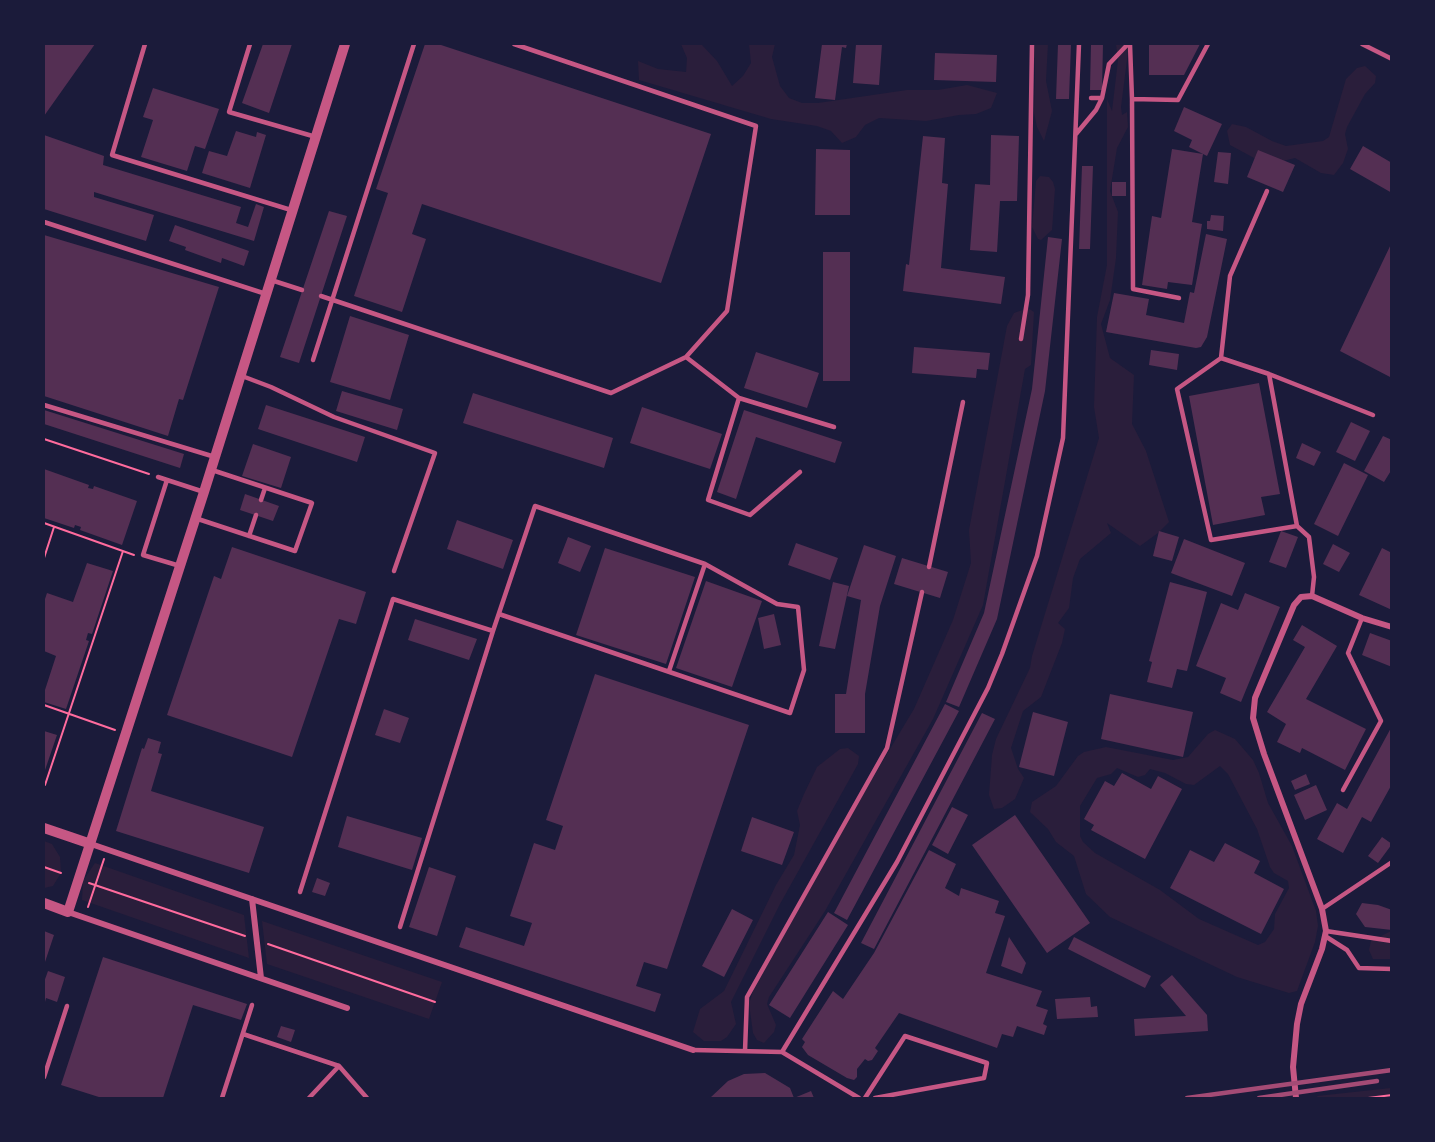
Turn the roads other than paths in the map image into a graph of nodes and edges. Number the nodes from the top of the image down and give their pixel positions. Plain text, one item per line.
1 (145, 44) edge
2 (250, 44) edge
3 (345, 44) edge
4 (414, 44) edge
5 (514, 44) edge
6 (1032, 44) edge
7 (1079, 44) edge
8 (1129, 44) edge
9 (1208, 44) edge
10 (1362, 44) edge
11 (1392, 59) edge
12 (1091, 98) dead end
13 (1102, 98) junction
14 (1132, 99) junction
15 (1076, 134) junction
16 (316, 137) junction
17 (1267, 191) dead end
18 (293, 211) junction
19 (44, 222) edge
20 (271, 280) junction
21 (302, 290) dead end
22 (267, 294) junction
23 (321, 296) dead end
24 (1179, 298) dead end
25 (331, 299) junction
26 (1021, 339) dead end
27 (686, 357) junction
28 (1221, 358) junction
29 (313, 360) dead end
30 (1269, 374) junction
31 (241, 376) junction
32 (740, 398) junction
33 (963, 402) dead end
34 (44, 405) edge
35 (1373, 415) dead end
36 (834, 427) dead end
37 (214, 457) junction
38 (211, 470) junction
39 (800, 472) dead end
40 (158, 477) road end
41 (167, 480) junction
42 (265, 488) junction
43 (204, 492) junction
44 (261, 500) dead end
45 (256, 515) dead end
46 (195, 518) junction
47 (1297, 526) junction
48 (249, 536) junction
49 (705, 564) junction
50 (180, 566) junction
51 (929, 567) dead end
52 (394, 571) dead end
53 (922, 592) dead end
54 (1312, 596) junction
55 (499, 615) junction
56 (1362, 618) junction
57 (1392, 627) edge
58 (493, 631) junction
59 (669, 671) junction
60 (1343, 790) dead end
61 (44, 828) edge
62 (91, 844) junction
63 (1392, 862) edge
64 (300, 892) dead end
65 (252, 899) junction
66 (44, 903) edge
67 (1322, 909) junction
68 (68, 912) junction
69 (400, 927) dead end
70 (1325, 934) junction
71 (1392, 941) edge
72 (1392, 969) edge
73 (261, 978) junction
74 (252, 1005) dead end
75 (67, 1006) dead end
76 (347, 1008) dead end
77 (243, 1034) junction
78 (693, 1050) joint
79 (745, 1051) junction
80 (782, 1052) junction
81 (339, 1066) junction
82 (44, 1077) edge
83 (222, 1098) edge
84 (309, 1098) edge
85 (367, 1098) edge
86 (860, 1098) edge
87 (865, 1098) edge
88 (875, 1098) edge
89 (1296, 1098) edge

1 - 18 lane
2 - 16 lane
3 - 16 street
4 - 25 lane
5 - 27 lane
6 - 26 lane
7 - 15 lane
8 - 13 lane
8 - 14 lane
9 - 14 lane
10 - 11 lane
12 - 13 lane
13 - 15 lane
14 - 24 lane
15 - 80 lane
16 - 18 street
17 - 28 lane
18 - 20 street
19 - 22 lane
20 - 21 lane
20 - 22 street
22 - 31 street
23 - 25 lane
25 - 27 lane
25 - 29 lane
27 - 32 lane
28 - 30 lane
28 - 47 lane
30 - 35 lane
30 - 47 lane
31 - 37 street
31 - 52 lane
32 - 36 lane
32 - 39 lane
33 - 51 lane
34 - 37 lane
37 - 38 street
38 - 42 lane
38 - 43 street
40 - 41 lane
41 - 43 lane
41 - 50 lane
42 - 44 lane
42 - 48 lane
43 - 46 street
45 - 48 lane
46 - 48 lane
46 - 50 street
47 - 54 lane
49 - 55 lane
49 - 59 lane
49 - 59 lane
50 - 62 street
53 - 79 lane
54 - 56 street
54 - 67 street
55 - 58 lane
55 - 59 lane
56 - 57 street
56 - 60 lane
58 - 64 lane
58 - 69 lane
61 - 62 street
62 - 65 street
62 - 68 street
63 - 67 lane
65 - 73 street
65 - 78 street
66 - 68 street
67 - 70 street
68 - 73 street
70 - 71 lane
70 - 72 lane
70 - 89 street
73 - 76 street
74 - 77 lane
75 - 82 lane
77 - 81 lane
77 - 83 lane
78 - 79 lane
79 - 80 lane
80 - 86 lane
81 - 84 lane
81 - 85 lane
87 - 88 lane

